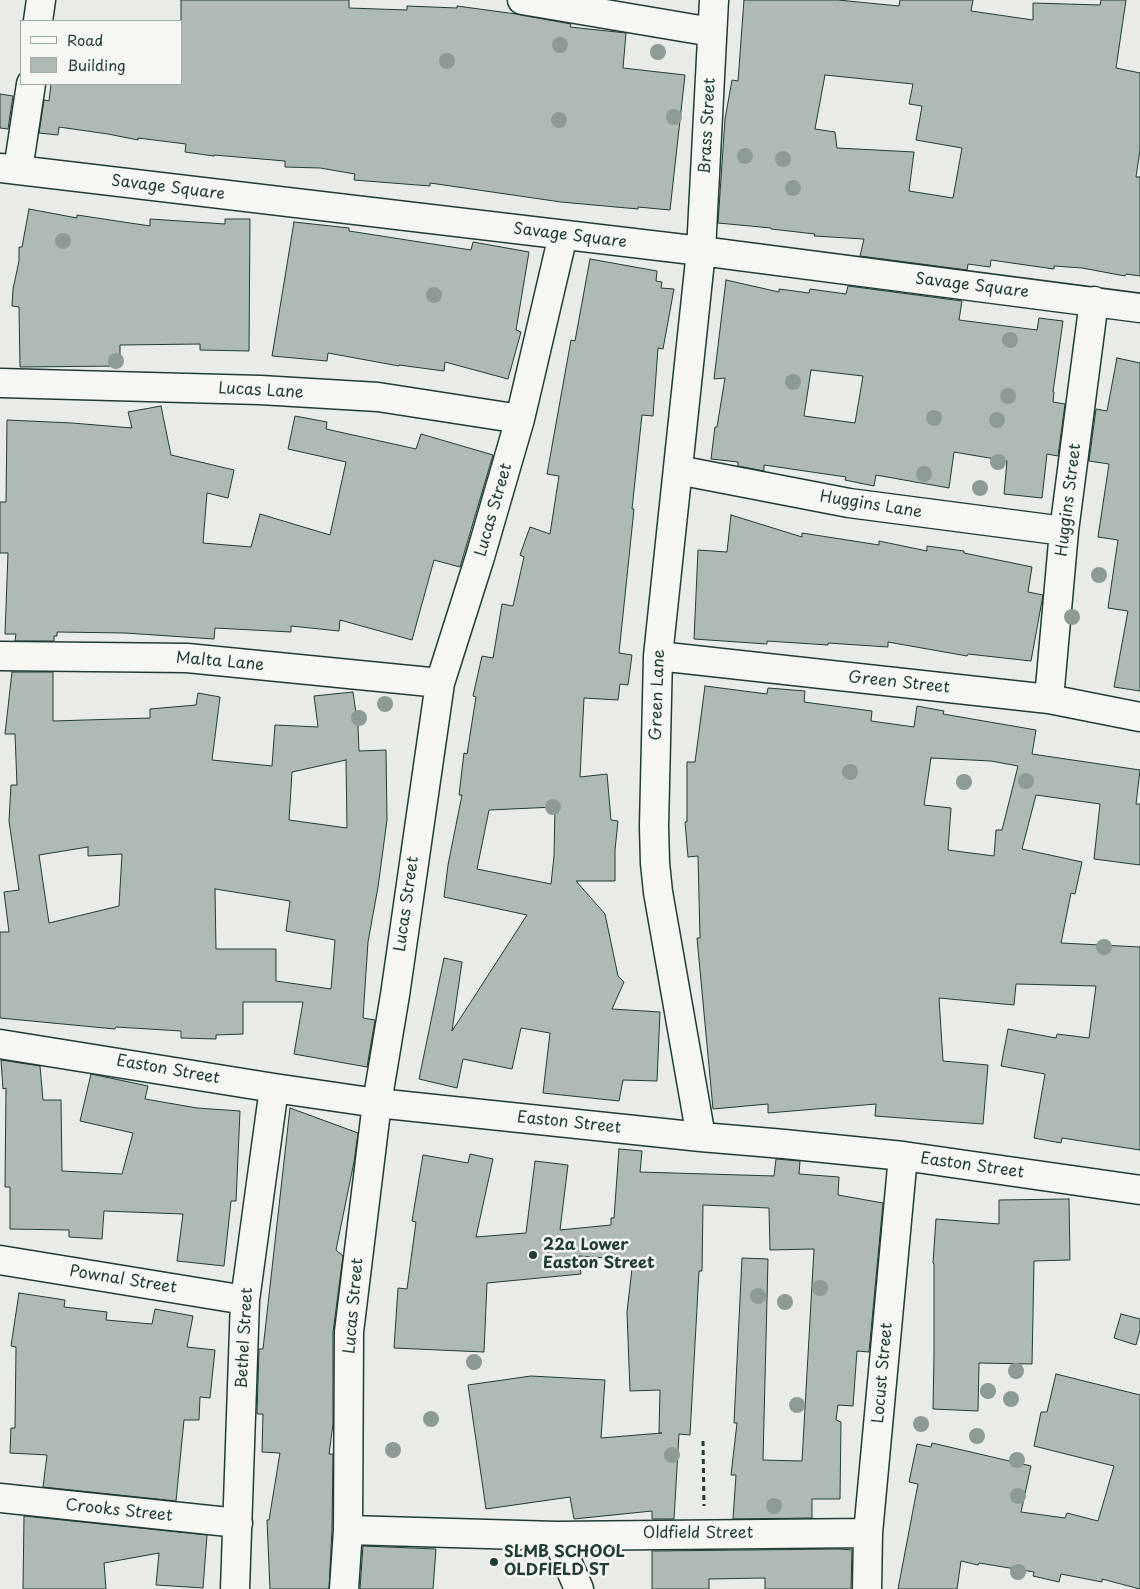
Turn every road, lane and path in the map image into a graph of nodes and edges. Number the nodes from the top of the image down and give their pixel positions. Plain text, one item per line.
1 (40, 0) edge
2 (522, 0) edge
3 (714, 0) edge
4 (38, 20) edge
5 (712, 32) junction
6 (31, 85) edge
7 (9, 169) edge
8 (563, 235) junction
9 (701, 251) junction
10 (1094, 301) junction
11 (1140, 308) edge
12 (0, 383) edge
13 (520, 419) junction
14 (678, 470) junction
15 (1064, 532) junction
16 (0, 656) edge
17 (658, 656) junction
18 (440, 683) junction
19 (1049, 699) junction
20 (1140, 717) edge
21 (0, 1044) edge
22 (274, 1088) junction
23 (376, 1103) junction
24 (701, 1138) junction
25 (903, 1156) junction
26 (1140, 1190) edge
27 (0, 1260) edge
28 (246, 1300) junction
29 (703, 1442) dead end
30 (0, 1498) edge
31 (238, 1523) junction
32 (348, 1530) junction
33 (868, 1533) junction
34 (704, 1534) junction
35 (556, 1536) junction
36 (235, 1589) edge
37 (344, 1589) edge
38 (579, 1589) edge
39 (867, 1589) edge

1 - 4 street
2 - 5 street
3 - 5 street, Brass Street
5 - 9 street, Brass Street
6 - 7 street
7 - 8 street, Savage Square
8 - 9 street, Savage Square
8 - 13 street, Lucas Street
9 - 10 street, Savage Square
9 - 14 street, Green Lane
10 - 11 street, Savage Square
10 - 15 street, Huggins Street
12 - 13 street, Lucas Lane
13 - 18 street, Lucas Street
14 - 15 street, Huggins Lane
14 - 17 street, Green Lane
15 - 19 street, Huggins Street
16 - 18 street, Malta Lane
17 - 19 street, Green Street
17 - 24 street, Green Lane
18 - 23 street, Lucas Street
19 - 20 street, Green Street
21 - 22 street, Easton Street
22 - 23 street, Easton Street
22 - 28 street, Bethel Street
23 - 24 street, Easton Street
23 - 32 street, Lucas Street
24 - 25 street, Easton Street
25 - 26 street, Easton Street
25 - 33 street, Locust Street
27 - 28 street, Pownal Street
28 - 31 street, Bethel Street
29 - 34 path
30 - 31 street, Crooks Street
31 - 36 street, Bethel Street
32 - 35 street, Oldfield Street
32 - 37 street, Lucas Street
33 - 34 street, Oldfield Street
33 - 39 street, Locust Street
34 - 35 street, Oldfield Street
35 - 38 street

